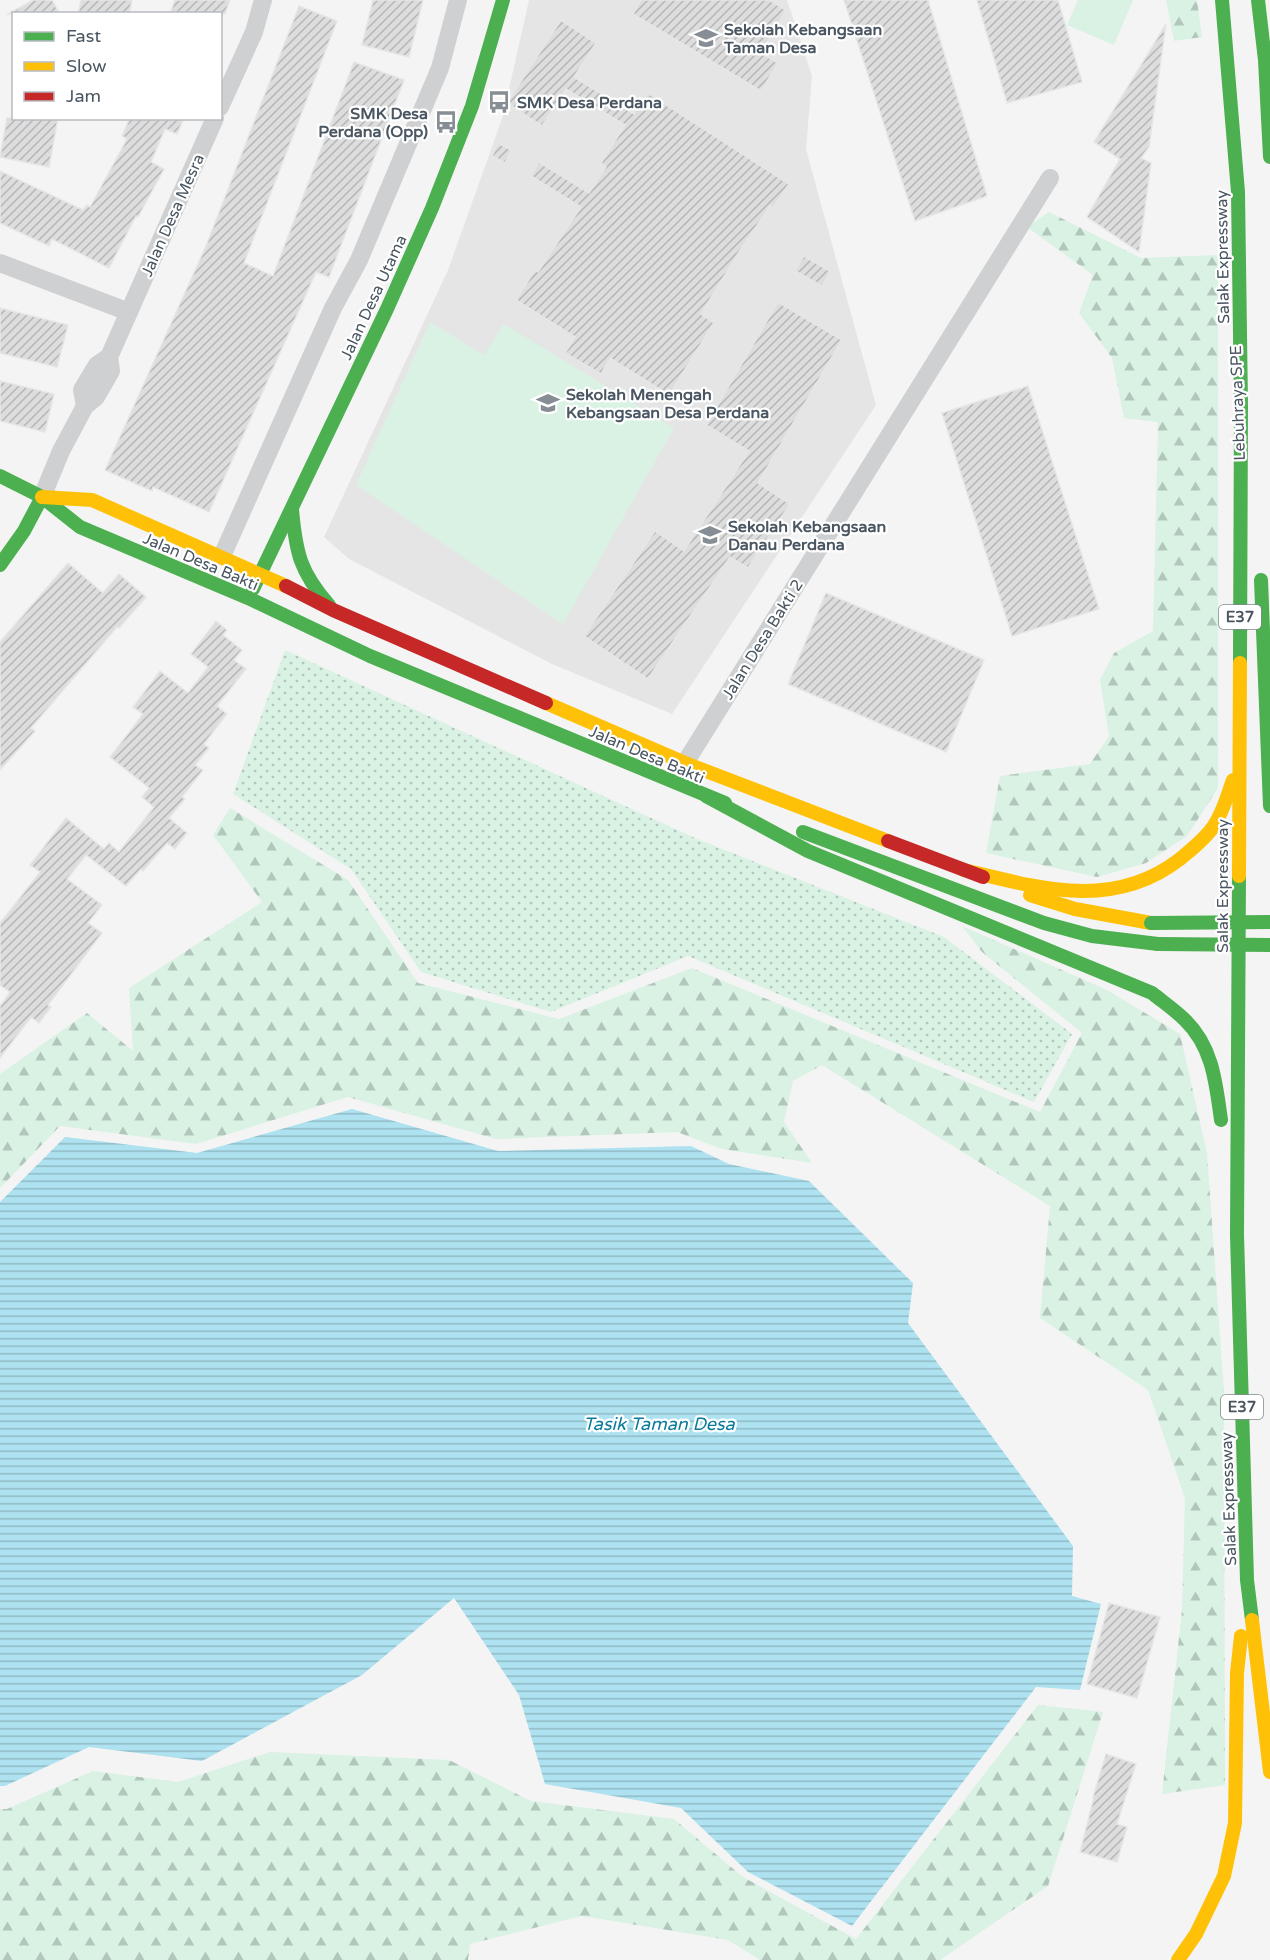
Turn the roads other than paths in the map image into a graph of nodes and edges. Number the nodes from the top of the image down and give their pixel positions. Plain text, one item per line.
1 (263, 0) edge
2 (458, 0) edge
3 (503, 0) edge
4 (1222, 0) edge
5 (1228, 0) edge
6 (1258, 0) edge
7 (222, 103) edge
8 (214, 120) edge
9 (1270, 157) edge
10 (1050, 178) dead end
11 (0, 263) edge
12 (129, 312) junction
13 (1255, 441) dead end
14 (0, 476) edge
15 (42, 497) junction
16 (292, 510) junction
17 (222, 556) junction
18 (0, 565) edge
19 (1260, 571) dead end
20 (261, 574) junction
21 (248, 598) junction
22 (333, 610) junction
23 (1239, 758) junction
24 (685, 763) junction
25 (706, 796) junction
26 (1270, 806) edge
27 (964, 870) junction
28 (1270, 922) edge
29 (1270, 945) edge
30 (1237, 1235) junction
31 (1247, 1580) junction
32 (1270, 1772) edge
33 (1178, 1960) edge

1 - 7 street
2 - 17 street
3 - 16 main road, Jalan Desa Utama
4 - 23 main road, Salak Expressway / E37
5 - 13 main road, Lebuhraya SPE
6 - 9 main road
8 - 12 street, Jalan Desa Mesra
10 - 24 street, Jalan Desa Bakti 2
11 - 12 street
12 - 15 street, Jalan Desa Mesra
14 - 15 main road, Jalan Desa Bakti
15 - 17 main road, Jalan Desa Bakti
15 - 18 main road
15 - 21 main road, Jalan Desa Bakti
16 - 20 main road, Jalan Desa Utama
16 - 22 main road
17 - 20 main road, Jalan Desa Bakti
19 - 26 main road
20 - 21 main road, Jalan Desa Utama
20 - 22 main road, Jalan Desa Bakti
21 - 25 main road, Jalan Desa Bakti
22 - 24 main road, Jalan Desa Bakti
23 - 27 main road
23 - 30 main road, Salak Expressway / E37
24 - 27 main road, Jalan Desa Bakti
25 - 29 main road, Jalan Desa Bakti, bridge
25 - 30 main road
27 - 28 main road, Jalan Desa Bakti, bridge
30 - 31 main road, Salak Expressway / E37
31 - 32 main road, Salak Expressway / E37
31 - 33 main road

